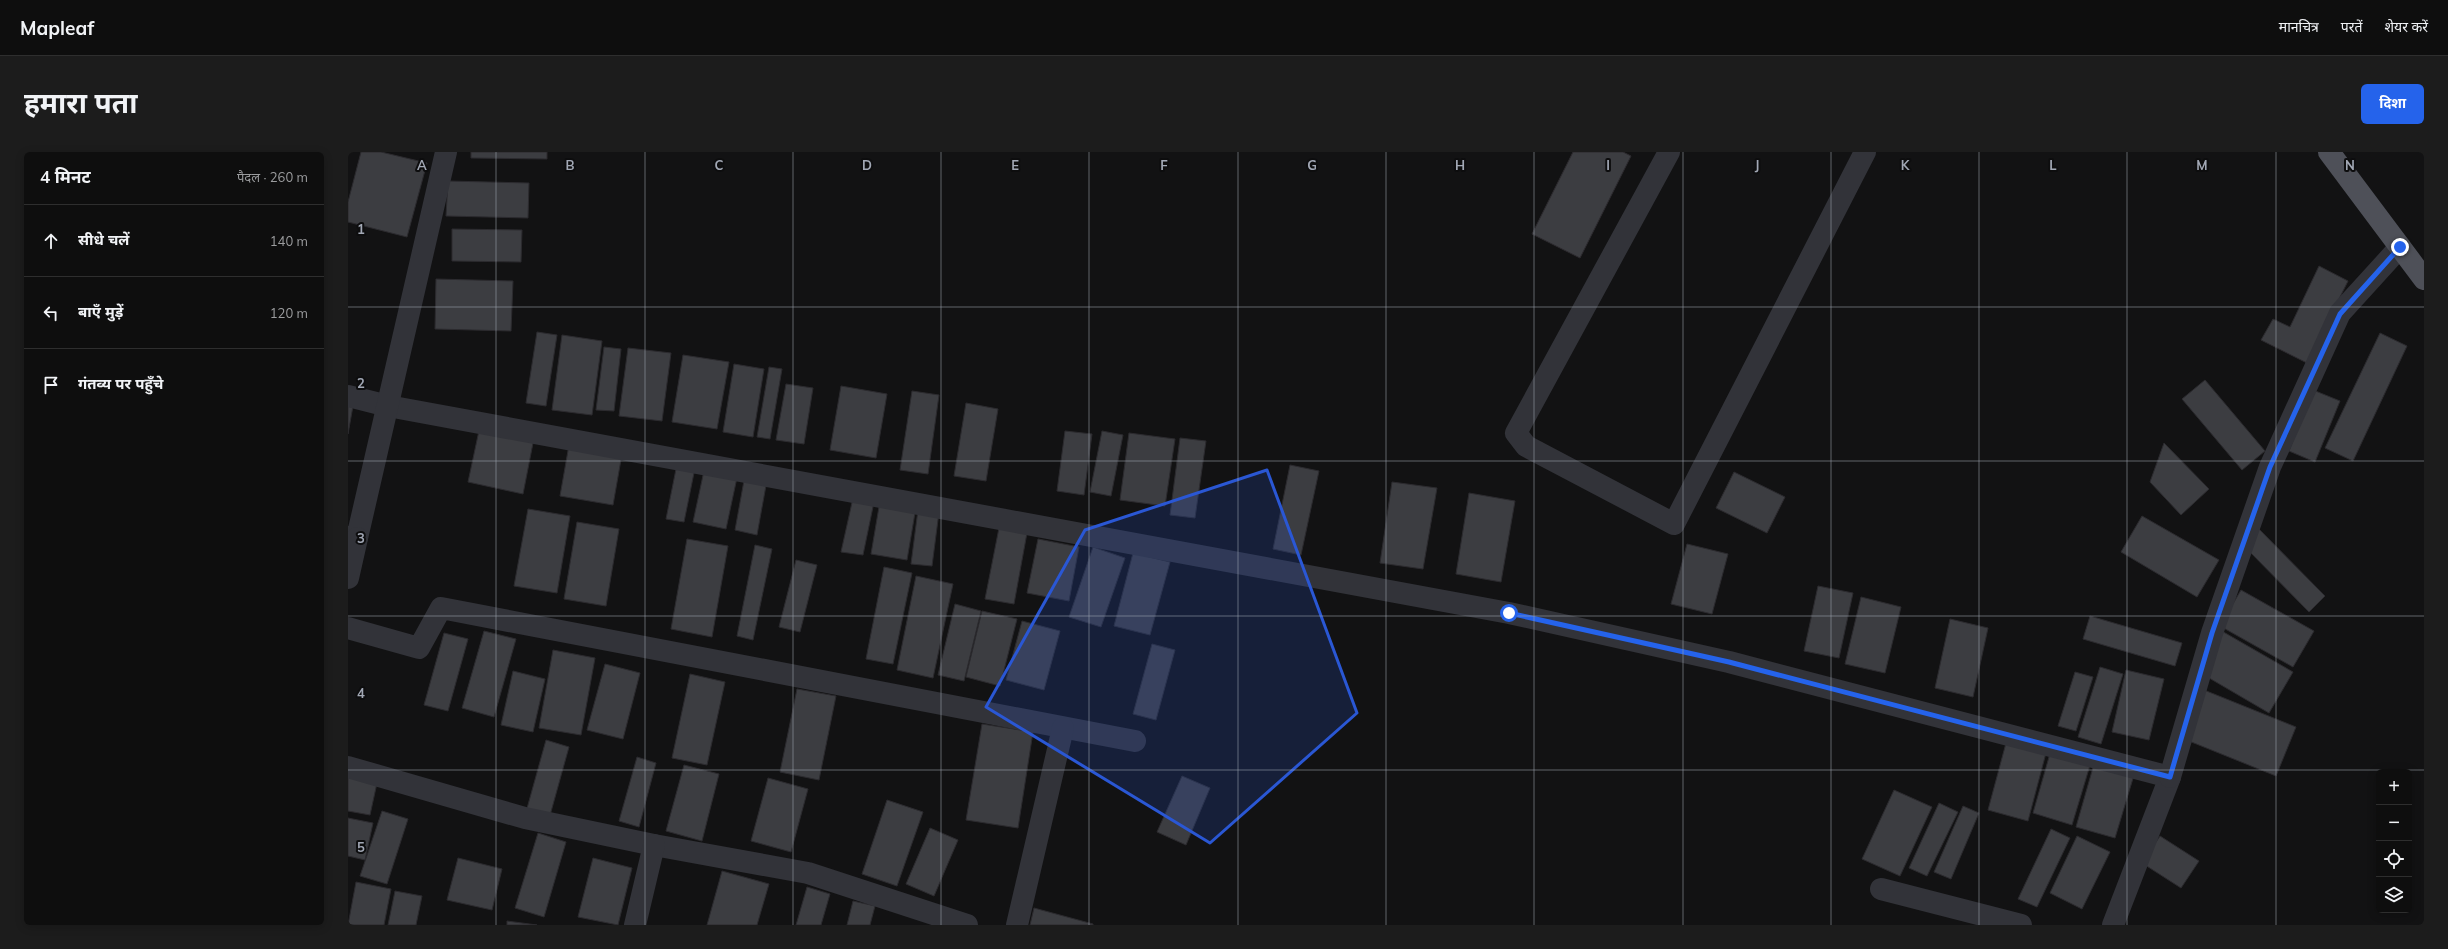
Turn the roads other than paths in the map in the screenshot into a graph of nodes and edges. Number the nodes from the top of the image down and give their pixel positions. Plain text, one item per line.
1 (446, 152) edge
2 (1669, 152) edge
3 (1865, 152) edge
4 (2329, 152) edge
5 (2400, 247) junction
6 (2424, 279) edge
7 (348, 396) edge
8 (388, 406) junction
9 (353, 537) edge
10 (348, 578) edge
11 (348, 628) edge
12 (1063, 728) junction
13 (1135, 741) dead end
14 (348, 767) edge
15 (2170, 777) junction
16 (654, 845) junction
17 (1881, 889) dead end
18 (635, 925) edge
19 (964, 925) edge
20 (1017, 925) edge
21 (2022, 925) edge
22 (2113, 925) edge

1 - 8 street
2 - 3 street
4 - 5 main road
5 - 6 main road
5 - 15 street
7 - 8 street
8 - 9 street
8 - 15 street
9 - 10 street
11 - 12 street
12 - 13 street
12 - 20 street
14 - 16 street
15 - 22 street
16 - 18 street
16 - 19 street
17 - 21 street

